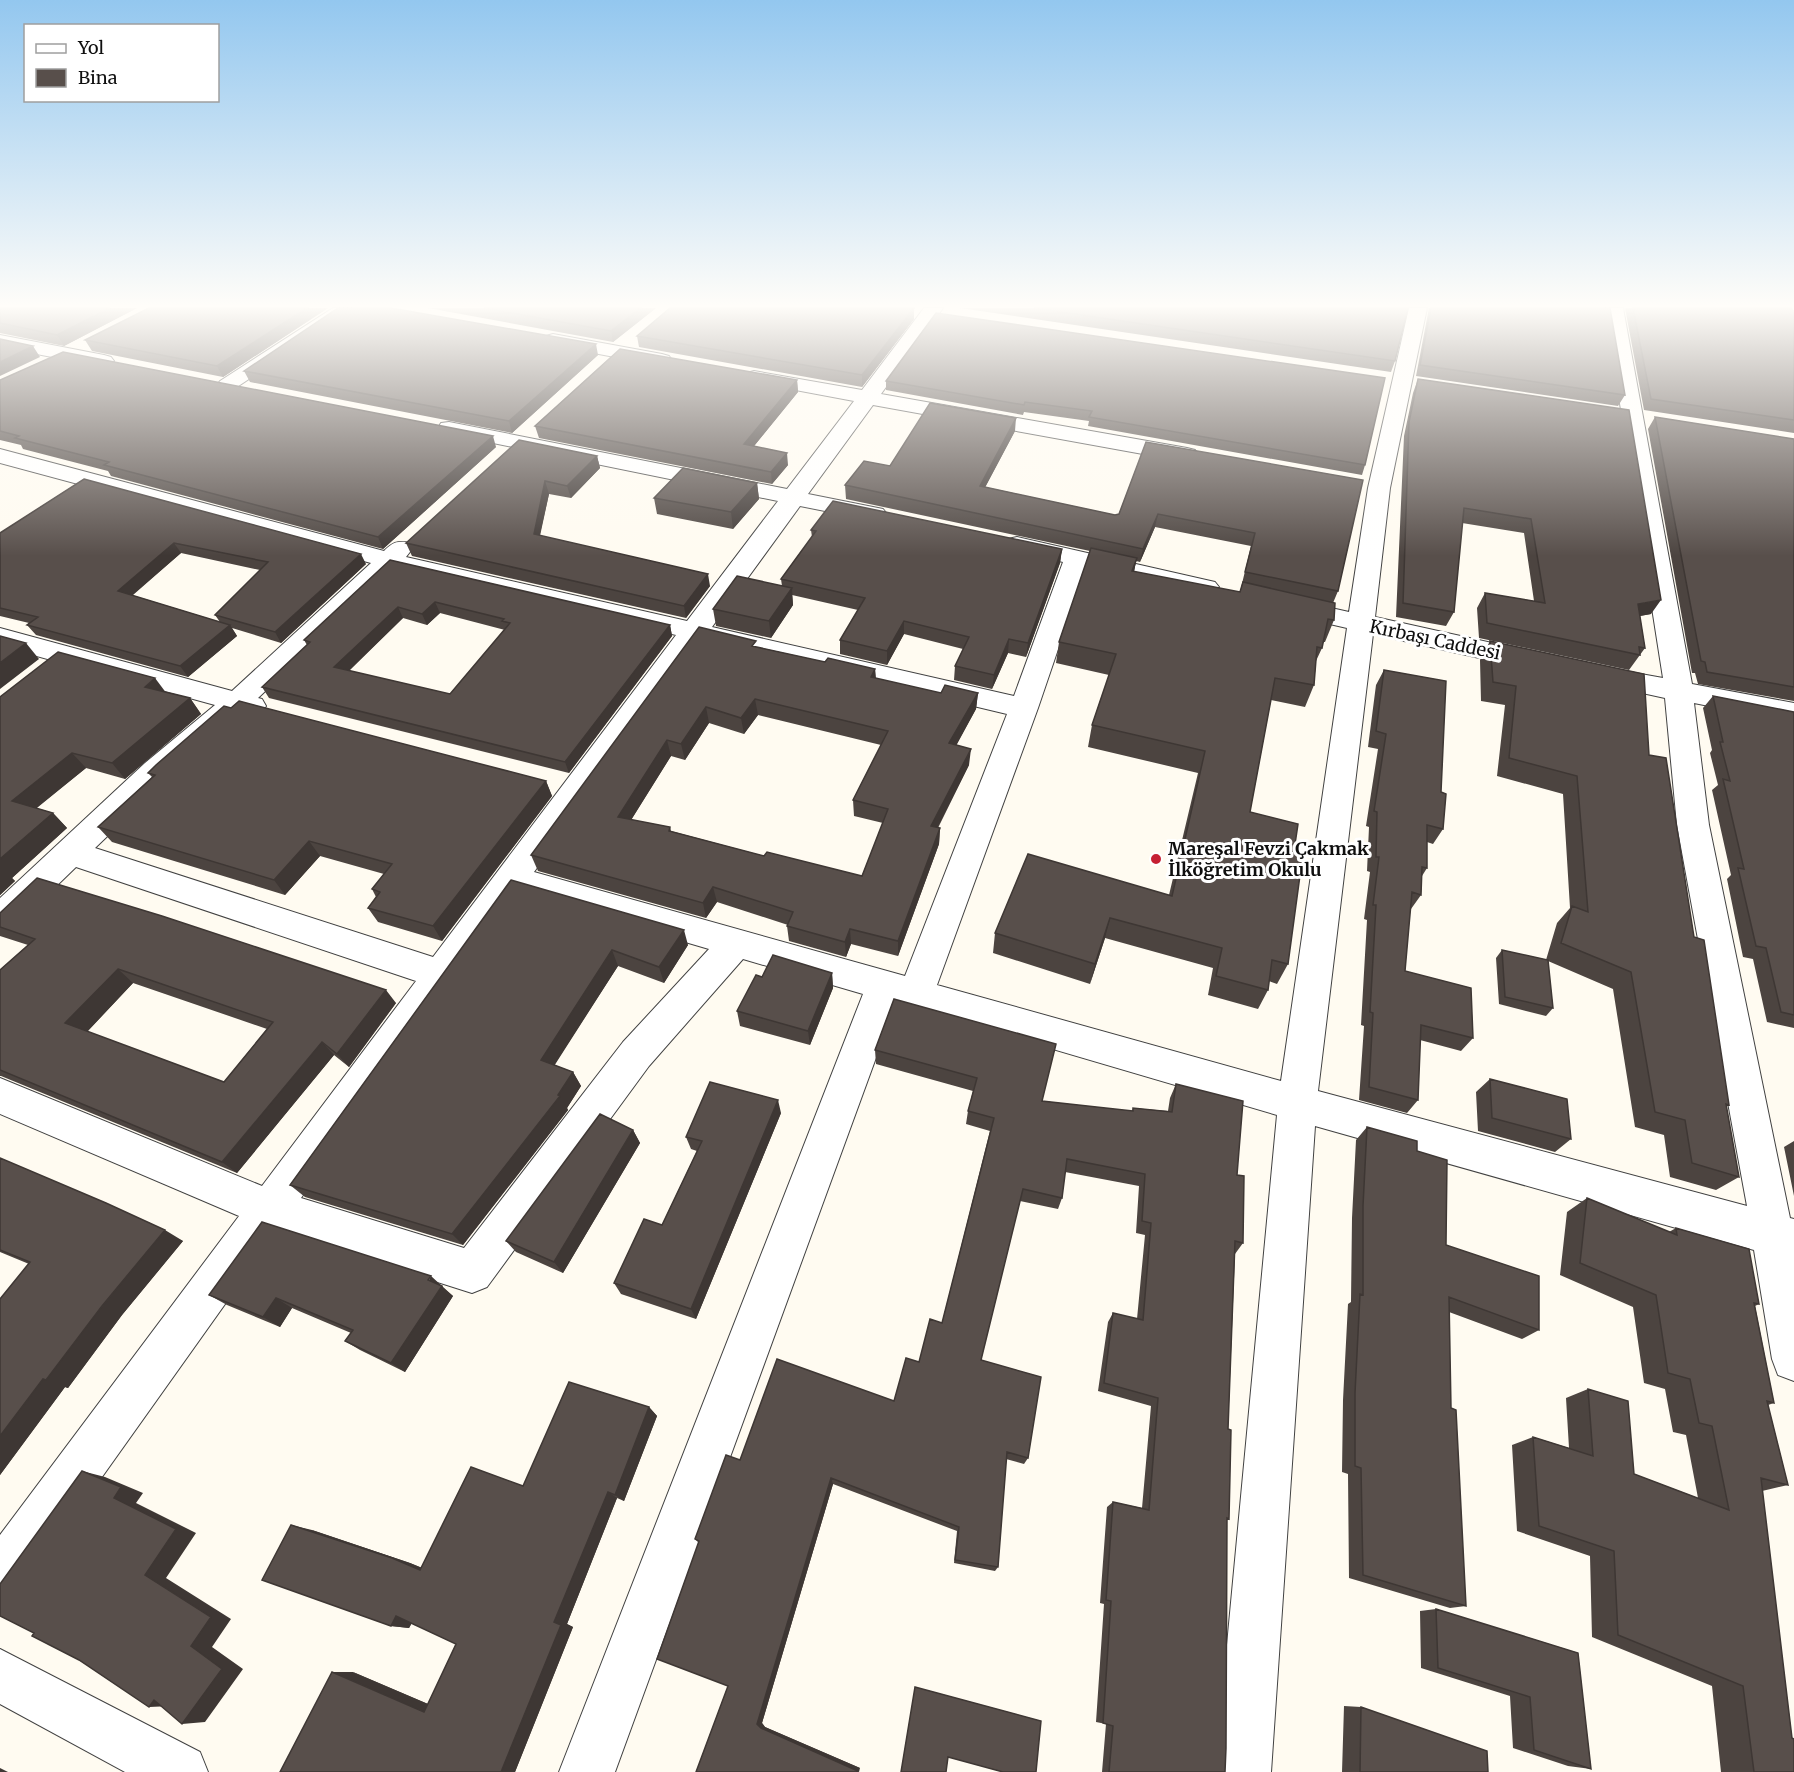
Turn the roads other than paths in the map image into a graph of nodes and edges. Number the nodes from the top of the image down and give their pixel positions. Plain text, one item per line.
1 (255, 391) edge
2 (829, 391) edge
3 (873, 391) edge
4 (1398, 391) edge
5 (1629, 391) edge
6 (262, 392) edge
7 (867, 398) junction
8 (543, 419) edge
9 (425, 423) edge
10 (518, 442) junction
11 (1204, 458) edge
12 (4, 461) edge
13 (492, 465) edge
14 (794, 497) junction
15 (896, 518) edge
16 (423, 528) edge
17 (998, 540) edge
18 (1077, 557) junction
19 (388, 560) junction
20 (1224, 591) edge
21 (1269, 602) edge
22 (1359, 623) junction
23 (694, 630) junction
24 (0, 637) edge
25 (66, 655) junction
26 (38, 677) edge
27 (1678, 692) junction
28 (237, 702) junction
29 (1024, 708) junction
30 (1794, 713) edge
31 (282, 714) edge
32 (71, 853) junction
33 (511, 878) junction
34 (0, 919) edge
35 (735, 944) junction
36 (440, 974) junction
37 (900, 988) junction
38 (0, 1096) edge
39 (1296, 1103) junction
40 (270, 1209) junction
41 (1784, 1238) edge
42 (1794, 1359) edge
43 (2, 1572) edge
44 (0, 1675) edge
45 (180, 1772) edge
46 (587, 1772) edge
47 (1243, 1772) edge

1 - 6 street
2 - 7 street
3 - 7 street
4 - 22 street
5 - 27 street
7 - 11 street
7 - 14 street
8 - 10 street
9 - 10 street
10 - 13 street
10 - 14 street
12 - 19 street
14 - 15 street
14 - 23 street
16 - 19 street
17 - 18 street
18 - 20 street
18 - 29 street
19 - 23 street
19 - 28 street
21 - 22 street, Kırbaşı Caddesi
22 - 27 street, Kırbaşı Caddesi
22 - 39 street
23 - 29 street
23 - 33 street
24 - 25 street
25 - 26 street
25 - 28 street
27 - 30 street, Kırbaşı Caddesi
27 - 41 street
28 - 31 street
28 - 32 street
29 - 37 street
32 - 34 street
32 - 36 street
33 - 35 street
33 - 36 street
35 - 37 street
35 - 40 street
36 - 40 street
37 - 39 street
37 - 46 street
38 - 40 street
39 - 41 street
39 - 47 street
40 - 43 street
41 - 42 street
44 - 45 street

